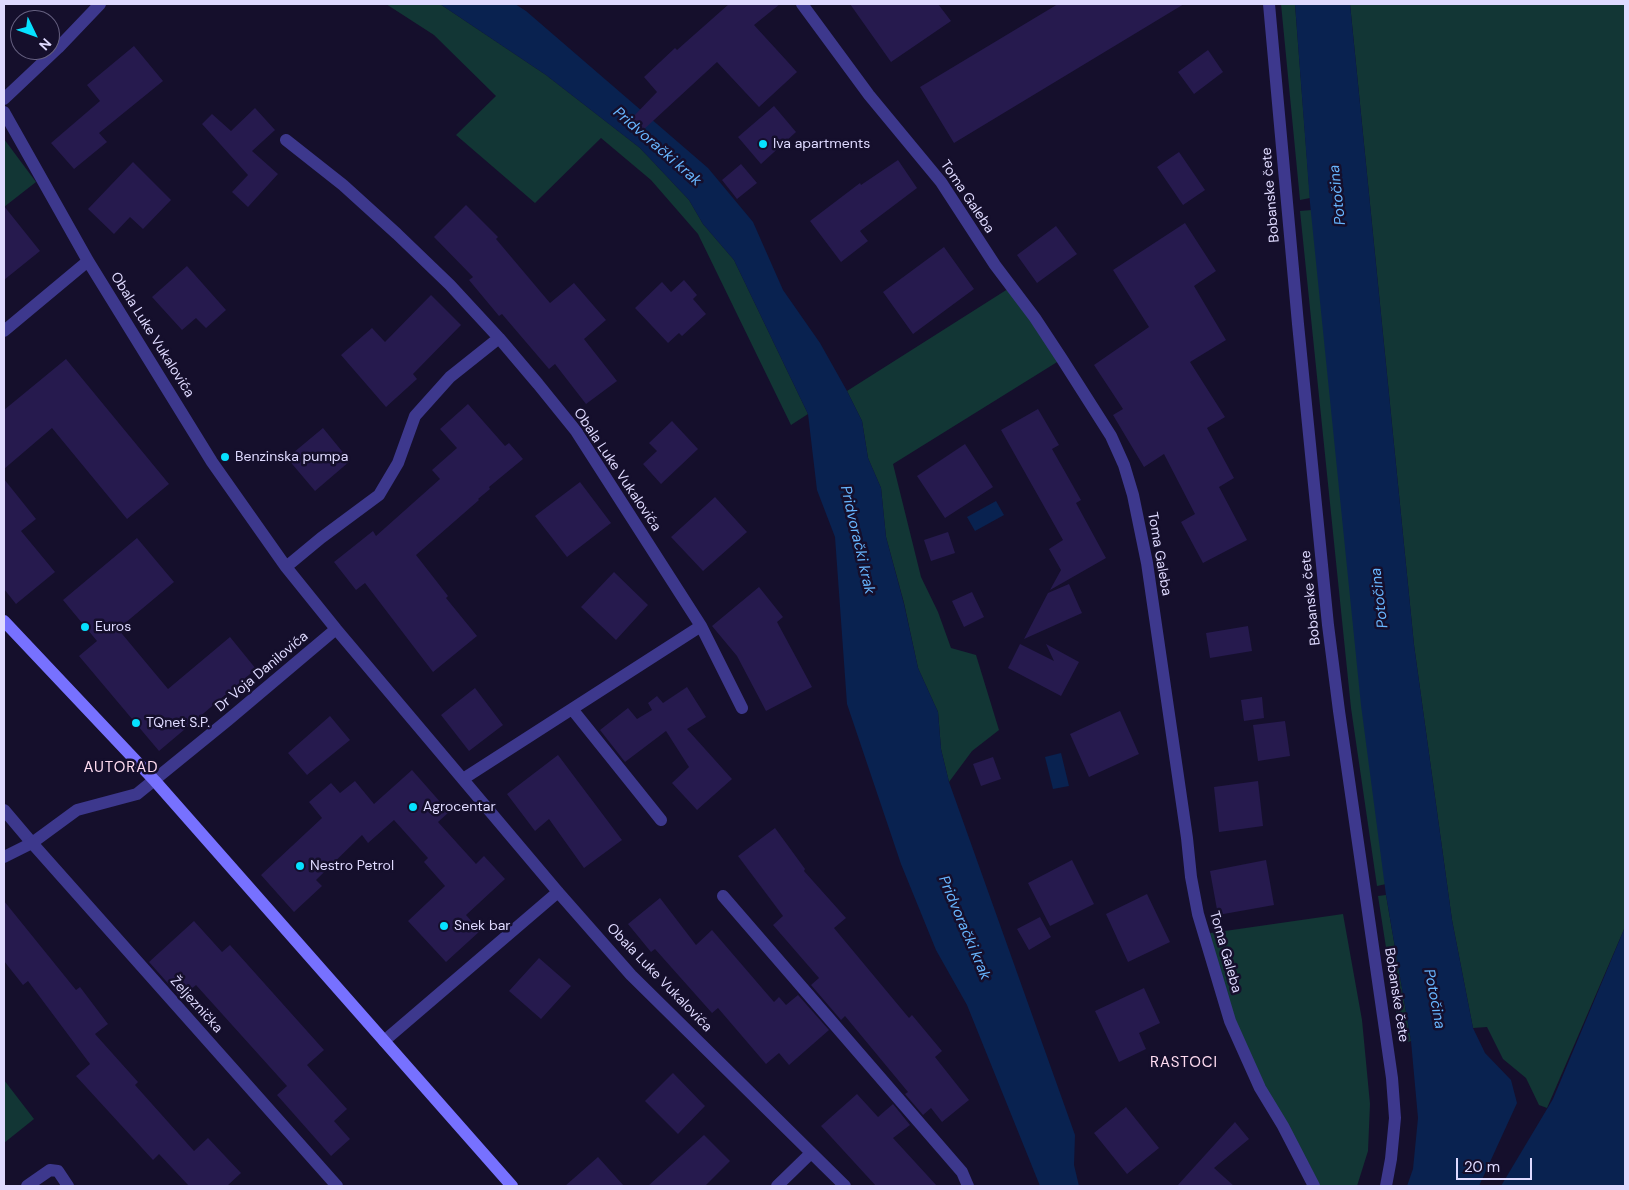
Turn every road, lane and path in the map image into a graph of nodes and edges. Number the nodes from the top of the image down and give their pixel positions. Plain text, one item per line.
1 (100, 4) edge
2 (802, 4) edge
3 (1269, 4) edge
4 (4, 99) edge
5 (4, 112) edge
6 (286, 140) dead end
7 (88, 261) junction
8 (4, 331) edge
9 (499, 338) junction
10 (286, 567) junction
11 (4, 621) edge
12 (701, 626) junction
13 (336, 629) junction
14 (742, 708) dead end
15 (572, 709) junction
16 (463, 779) junction
17 (155, 781) junction
18 (4, 810) edge
19 (661, 820) dead end
20 (32, 843) junction
21 (4, 857) edge
22 (558, 892) junction
23 (723, 896) dead end
24 (384, 1041) junction
25 (811, 1153) junction
26 (27, 1186) edge
27 (68, 1186) edge
28 (336, 1186) edge
29 (512, 1186) edge
30 (777, 1186) edge
31 (845, 1186) edge
32 (968, 1186) edge
33 (1314, 1186) edge
34 (1386, 1186) edge

1 - 4 street
2 - 33 street, Toma Galeba
3 - 34 street, Bobanske čete
5 - 7 street, Obala Luke Vukalovića
6 - 9 street, Obala Luke Vukalovića
7 - 8 street
7 - 10 street, Obala Luke Vukalovića
9 - 10 street
9 - 12 street, Obala Luke Vukalovića
10 - 13 street, Obala Luke Vukalovića
11 - 17 street
12 - 14 street, Obala Luke Vukalovića
12 - 15 street
13 - 16 street, Obala Luke Vukalovića
13 - 17 street, Dr Voja Danilovića
15 - 16 street
15 - 19 street
16 - 22 street, Obala Luke Vukalovića
17 - 20 street, Dr Voja Danilovića
17 - 24 street
18 - 20 street, Željeznička
20 - 21 street, Dr Voja Danilovića
20 - 28 street, Željeznička
22 - 24 street
22 - 25 street, Obala Luke Vukalovića
23 - 32 street
24 - 29 street
25 - 30 street
25 - 31 street, Obala Luke Vukalovića
26 - 27 street

